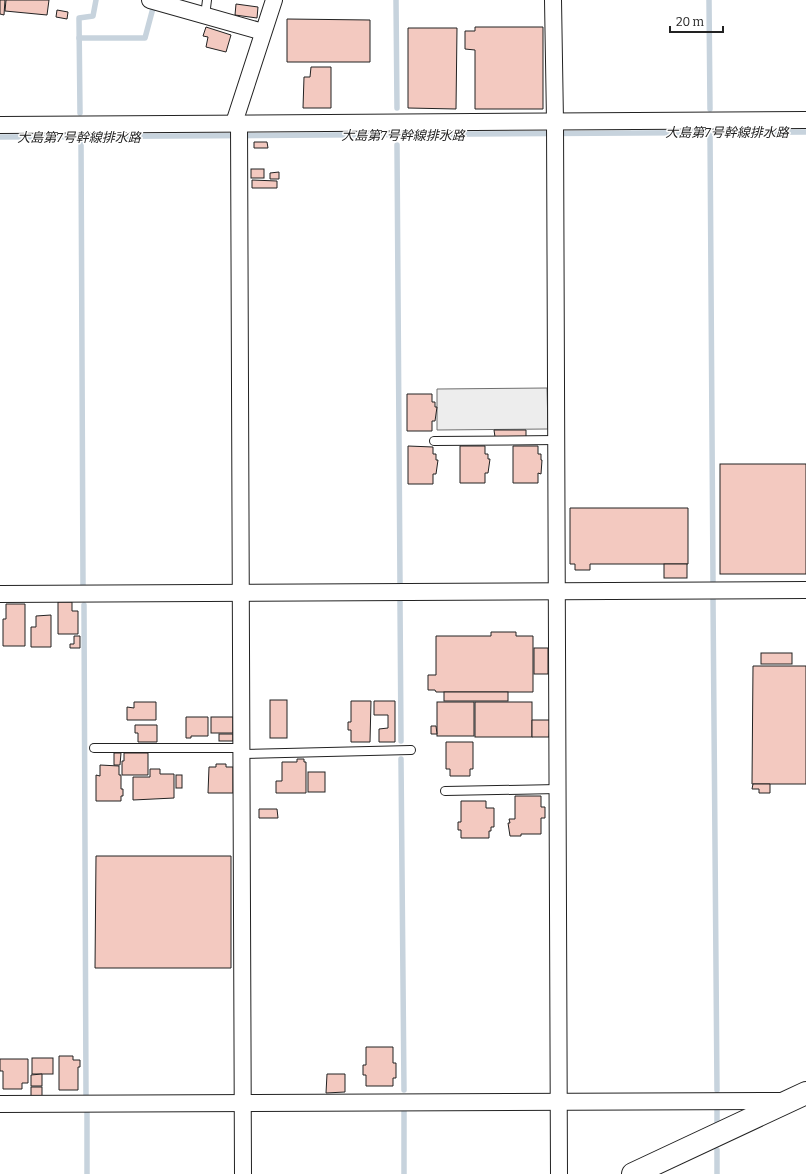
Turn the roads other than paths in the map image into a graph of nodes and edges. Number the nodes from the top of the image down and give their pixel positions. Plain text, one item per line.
1 (150, 0) edge
2 (274, 0) edge
3 (553, 0) edge
4 (206, 8) edge
5 (263, 32) junction
6 (806, 120) edge
7 (0, 125) edge
8 (238, 129) junction
9 (555, 129) junction
10 (556, 440) junction
11 (434, 441) dead end
12 (806, 590) edge
13 (557, 591) junction
14 (241, 593) junction
15 (0, 594) edge
16 (94, 748) dead end
17 (411, 750) dead end
18 (241, 751) junction
19 (558, 789) junction
20 (445, 791) dead end
21 (797, 1097) edge
22 (559, 1102) junction
23 (243, 1103) junction
24 (0, 1104) edge
25 (243, 1174) edge
26 (559, 1174) edge
27 (632, 1174) edge

1 - 4 street
2 - 5 street
3 - 9 street
4 - 5 street
5 - 8 street
6 - 9 street
7 - 8 street
8 - 9 street
8 - 14 street
9 - 10 street
10 - 11 lane
10 - 13 street
12 - 13 street
13 - 14 street
13 - 19 street
14 - 15 street
14 - 18 street
16 - 18 lane
17 - 18 lane
18 - 23 street
19 - 20 lane
19 - 22 street
21 - 22 street
21 - 27 street
22 - 23 street
22 - 26 street
23 - 24 street
23 - 25 street

